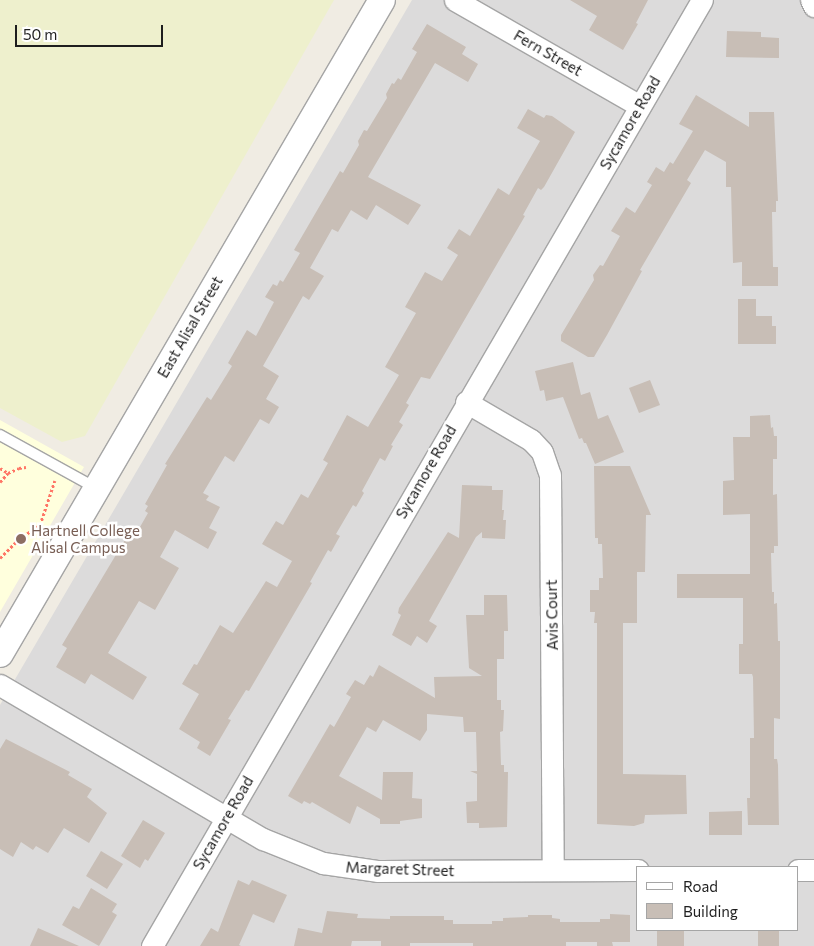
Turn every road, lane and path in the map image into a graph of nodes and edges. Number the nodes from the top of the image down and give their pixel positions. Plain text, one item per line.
1 (382, 0) edge
2 (455, 0) edge
3 (702, 0) edge
4 (811, 0) edge
5 (814, 6) edge
6 (640, 106) junction
7 (466, 402) junction
8 (0, 435) edge
9 (42, 458) junction
10 (0, 468) edge
11 (59, 468) junction
12 (8, 473) junction
13 (0, 482) edge
14 (96, 488) junction
15 (0, 558) edge
16 (0, 654) edge
17 (0, 685) edge
18 (226, 818) junction
19 (553, 870) junction
20 (636, 870) edge
21 (799, 870) edge
22 (814, 870) edge
23 (152, 946) edge

1 - 14 street, East Alisal Street
2 - 6 street, Fern Street
3 - 6 street, Sycamore Road
4 - 5 street
6 - 7 street, Sycamore Road
7 - 18 street, Sycamore Road
7 - 19 street, Avis Court
8 - 9 lane
9 - 11 lane
9 - 12 path
10 - 12 path
11 - 14 lane
11 - 15 path
12 - 13 path
14 - 16 street, East Alisal Street
17 - 18 street, Margaret Street
18 - 19 street, Margaret Street
18 - 23 street, Sycamore Road
19 - 20 street, Margaret Street
21 - 22 street

